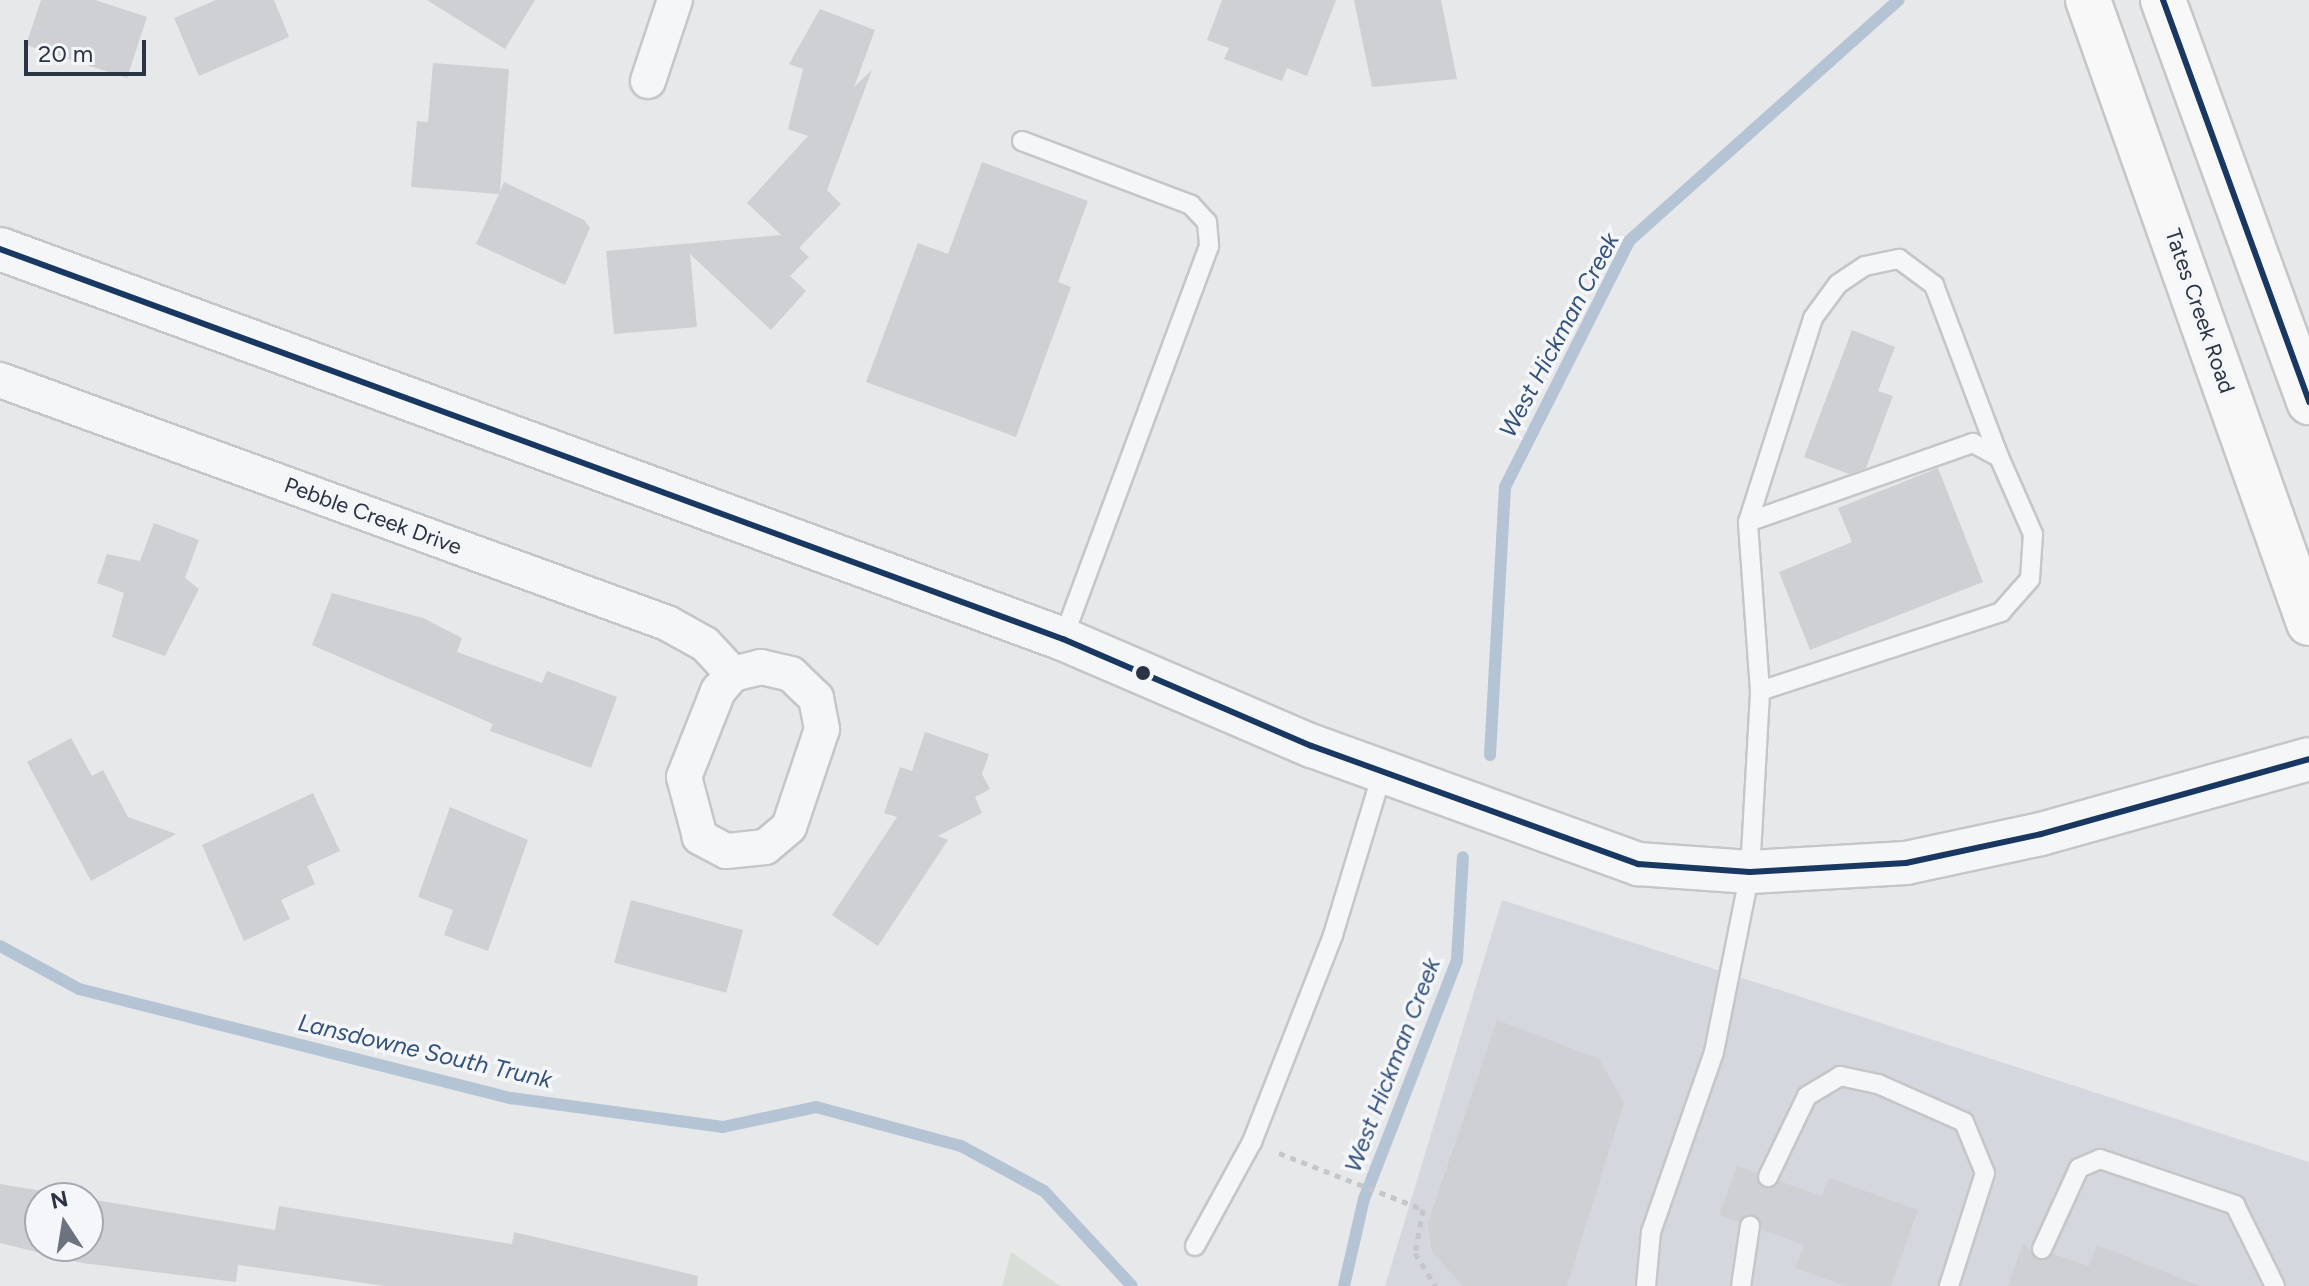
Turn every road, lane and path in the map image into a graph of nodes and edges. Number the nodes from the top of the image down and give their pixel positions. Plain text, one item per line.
1 (675, 0) edge
2 (2088, 0) edge
3 (2163, 0) edge
4 (648, 81) dead end
5 (1022, 141) dead end
6 (0, 249) edge
7 (0, 380) edge
8 (2309, 402) edge
9 (1999, 457) junction
10 (1748, 522) junction
11 (2309, 623) edge
12 (1063, 639) junction
13 (733, 674) junction
14 (1760, 691) junction
15 (2309, 759) edge
16 (1383, 770) junction
17 (1750, 872) junction
18 (1252, 1142) junction
19 (1768, 1177) dead end
20 (1750, 1226) dead end
21 (1195, 1246) dead end
22 (2042, 1249) dead end
23 (1436, 1286) edge
24 (1646, 1286) edge
25 (1741, 1286) edge
26 (1949, 1286) edge
27 (2275, 1286) edge

1 - 4 street
2 - 11 main road, Tates Creek Road
3 - 8 main road
5 - 12 lane
6 - 12 street
7 - 13 street, Pebble Creek Drive
9 - 10 lane
9 - 10 lane
9 - 14 lane
10 - 14 lane
12 - 16 street
13 - 13 street
14 - 17 lane
15 - 17 street
16 - 17 street
16 - 18 lane
17 - 24 lane
18 - 21 lane
18 - 23 path
19 - 26 lane
20 - 25 lane
22 - 27 lane

